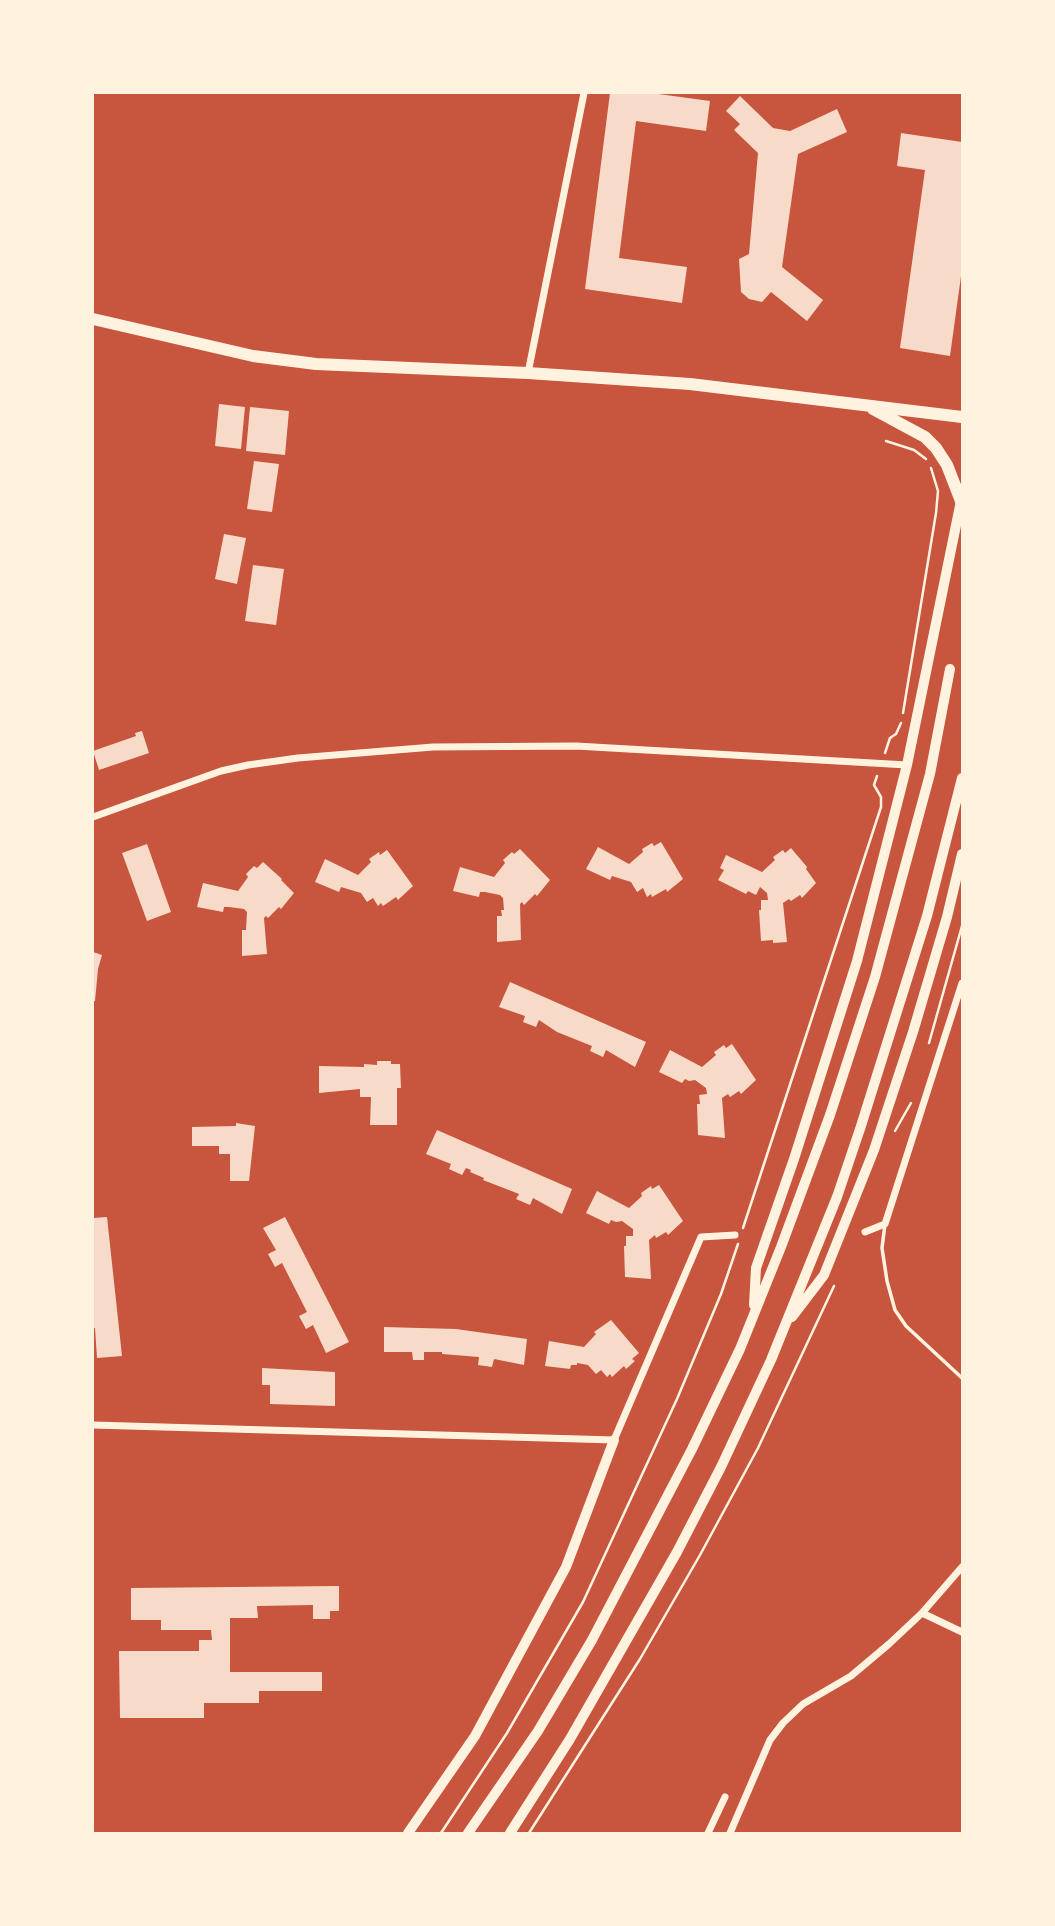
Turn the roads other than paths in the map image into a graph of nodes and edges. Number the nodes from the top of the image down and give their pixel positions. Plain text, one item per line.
1 (584, 93) edge
2 (93, 319) edge
3 (528, 373) junction
4 (866, 405) junction
5 (962, 417) edge
6 (962, 499) edge
7 (960, 522) edge
8 (950, 670) dead end
9 (906, 765) junction
10 (962, 778) edge
11 (93, 817) edge
12 (962, 854) edge
13 (962, 983) edge
14 (885, 1223) junction
15 (865, 1232) dead end
16 (737, 1238) road end
17 (753, 1317) junction
18 (784, 1327) junction
19 (962, 1378) edge
20 (93, 1425) edge
21 (614, 1440) junction
22 (962, 1567) edge
23 (922, 1613) junction
24 (962, 1632) edge
25 (725, 1797) dead end
26 (408, 1833) edge
27 (468, 1833) edge
28 (510, 1833) edge
29 (708, 1833) edge
30 (730, 1833) edge

1 - 3 street
2 - 3 main road
3 - 4 main road
4 - 5 main road
4 - 6 main road
6 - 7 main road
7 - 9 main road
8 - 17 main road
9 - 11 street
9 - 17 main road
10 - 18 main road
12 - 18 main road
13 - 14 street
14 - 15 street
14 - 19 lane
16 - 21 street
17 - 27 main road
18 - 28 main road
20 - 21 street
21 - 26 street
22 - 23 street
23 - 24 street
23 - 30 street
25 - 29 street

